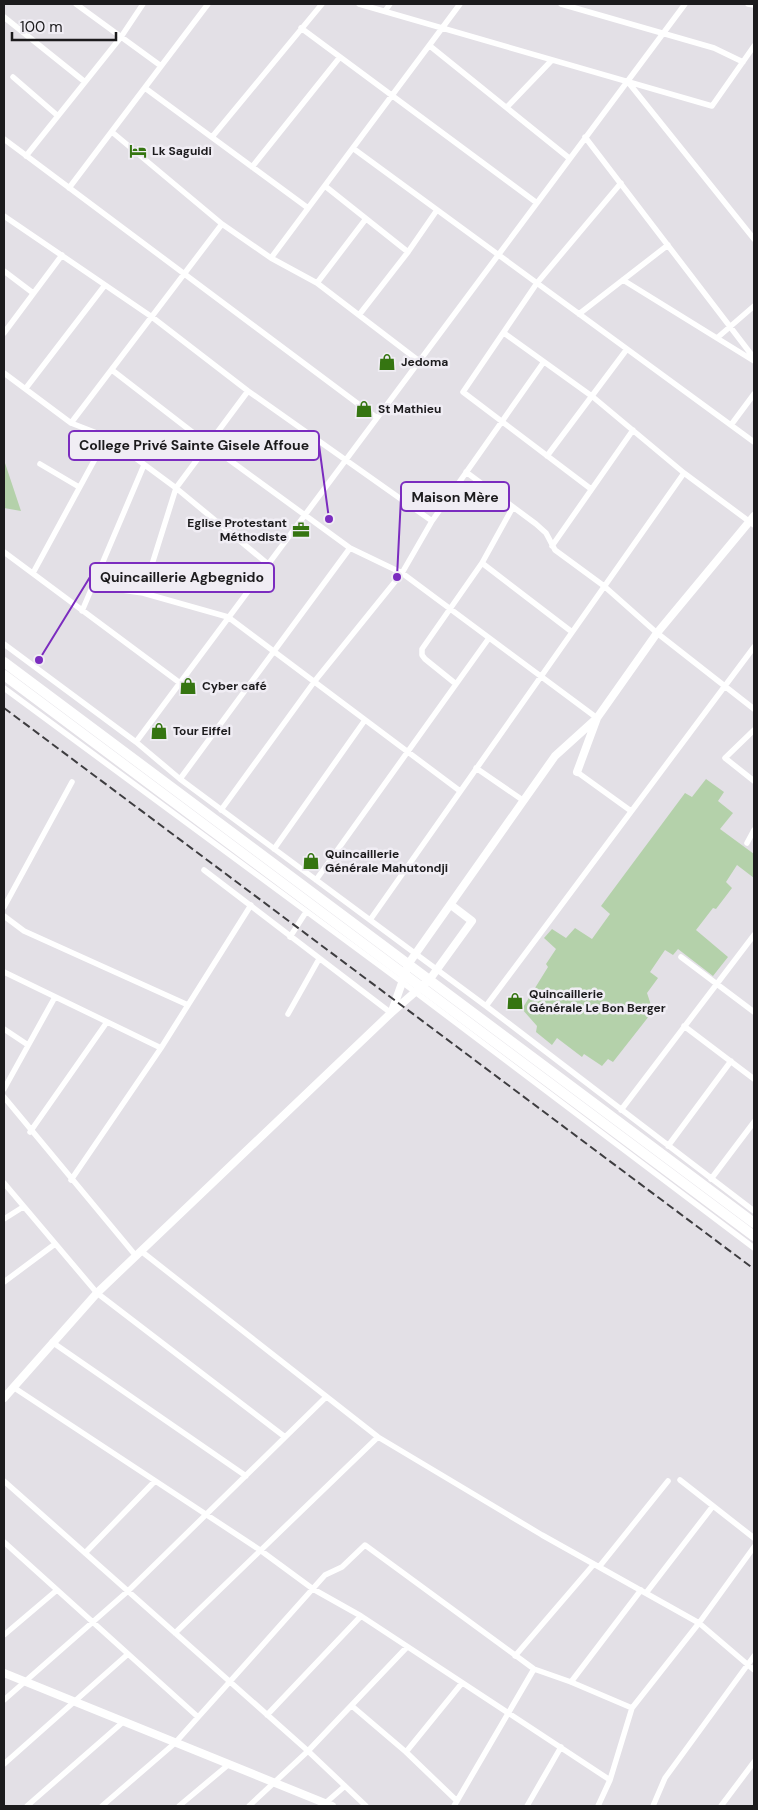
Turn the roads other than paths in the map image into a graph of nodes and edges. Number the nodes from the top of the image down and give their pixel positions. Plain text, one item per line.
1 (143, 4) edge
2 (208, 4) edge
3 (322, 4) edge
4 (359, 4) edge
5 (390, 4) edge
6 (460, 4) edge
7 (561, 4) edge
8 (685, 4) edge
9 (748, 4) edge
10 (80, 5) edge
11 (754, 6) edge
12 (385, 11) junction
13 (4, 17) edge
14 (301, 28) junction
15 (443, 28) junction
16 (663, 32) junction
17 (121, 37) junction
18 (430, 46) junction
19 (753, 49) edge
20 (340, 57) junction
21 (552, 60) junction
22 (743, 62) junction
23 (161, 66) junction
24 (13, 77) dead end
25 (86, 82) junction
26 (628, 82) junction
27 (145, 88) junction
28 (393, 96) junction
29 (507, 106) junction
30 (58, 116) junction
31 (112, 132) junction
32 (585, 137) junction
33 (212, 138) junction
34 (4, 139) edge
35 (354, 149) junction
36 (26, 156) junction
37 (569, 158) junction
38 (252, 167) junction
39 (620, 183) junction
40 (325, 186) junction
41 (69, 188) junction
42 (537, 203) junction
43 (308, 208) junction
44 (437, 210) junction
45 (4, 216) edge
46 (365, 220) junction
47 (222, 224) junction
48 (754, 239) edge
49 (668, 245) junction
50 (408, 252) junction
51 (498, 254) junction
52 (62, 255) junction
53 (271, 258) junction
54 (4, 271) edge
55 (184, 274) junction
56 (623, 280) junction
57 (317, 283) junction
58 (538, 284) junction
59 (105, 286) junction
60 (33, 293) junction
61 (754, 306) edge
62 (579, 314) junction
63 (359, 315) junction
64 (152, 317) junction
65 (731, 326) junction
66 (4, 333) edge
67 (504, 333) junction
68 (717, 338) junction
69 (628, 349) junction
70 (754, 359) edge
71 (419, 361) junction
72 (543, 363) junction
73 (112, 370) junction
74 (4, 373) edge
75 (26, 388) junction
76 (248, 391) junction
77 (754, 394) edge
78 (593, 397) junction
79 (377, 418) junction
80 (500, 421) junction
81 (71, 423) junction
82 (731, 425) junction
83 (633, 430) junction
84 (107, 437) junction
85 (754, 442) edge
86 (209, 445) junction
87 (547, 456) junction
88 (345, 461) junction
89 (40, 464) dead end
90 (144, 465) junction
91 (466, 472) junction
92 (684, 473) junction
93 (79, 487) junction
94 (176, 488) junction
95 (591, 489) junction
96 (513, 507) junction
97 (305, 514) junction
98 (432, 521) junction
99 (753, 521) edge
100 (552, 546) junction
101 (350, 548) junction
102 (4, 552) edge
103 (482, 563) junction
104 (268, 564) junction
105 (33, 573) junction
106 (402, 573) junction
107 (93, 586) junction
108 (604, 586) junction
109 (143, 593) junction
110 (449, 608) junction
111 (82, 611) junction
112 (228, 617) junction
113 (572, 632) junction
114 (657, 633) junction
115 (489, 638) junction
116 (4, 644) edge
117 (754, 647) edge
118 (274, 651) junction
119 (4, 662) edge
120 (4, 675) edge
121 (541, 676) junction
122 (314, 682) junction
123 (180, 683) junction
124 (456, 684) junction
125 (724, 686) junction
126 (4, 688) edge
127 (754, 709) edge
128 (597, 718) junction
129 (365, 720) junction
130 (754, 730) edge
131 (136, 742) junction
132 (407, 752) junction
133 (476, 768) junction
134 (577, 772) joint
135 (180, 779) junction
136 (754, 781) edge
137 (72, 782) dead end
138 (460, 791) junction
139 (524, 801) junction
140 (221, 810) junction
141 (631, 812) junction
142 (754, 830) edge
143 (747, 843) dead end
144 (274, 849) junction
145 (204, 870) dead end
146 (316, 880) junction
147 (251, 905) junction
148 (451, 905) junction
149 (4, 907) edge
150 (306, 912) junction
151 (4, 916) edge
152 (370, 920) junction
153 (290, 937) junction
154 (753, 939) edge
155 (416, 954) junction
156 (681, 957) dead end
157 (319, 959) junction
158 (409, 963) junction
159 (437, 970) junction
160 (4, 972) edge
161 (404, 978) junction
162 (717, 985) junction
163 (422, 986) junction
164 (55, 997) junction
165 (188, 1005) junction
166 (486, 1006) junction
167 (754, 1012) edge
168 (391, 1013) junction
169 (288, 1014) dead end
170 (107, 1022) junction
171 (684, 1026) junction
172 (4, 1029) edge
173 (28, 1045) junction
174 (161, 1048) junction
175 (731, 1061) junction
176 (754, 1079) edge
177 (4, 1089) edge
178 (4, 1097) edge
179 (621, 1110) junction
180 (754, 1122) edge
181 (30, 1132) junction
182 (668, 1146) junction
183 (711, 1178) junction
184 (72, 1180) junction
185 (4, 1184) edge
186 (23, 1207) junction
187 (753, 1209) edge
188 (4, 1219) edge
189 (754, 1222) edge
190 (754, 1236) edge
191 (55, 1244) junction
192 (754, 1248) edge
193 (138, 1254) junction
194 (4, 1282) edge
195 (97, 1292) junction
196 (52, 1342) junction
197 (7, 1391) edge
198 (326, 1397) junction
199 (285, 1437) junction
200 (378, 1437) junction
201 (246, 1476) junction
202 (680, 1480) dead end
203 (4, 1481) edge
204 (155, 1481) junction
205 (668, 1481) dead end
206 (713, 1506) junction
207 (206, 1514) junction
208 (754, 1538) edge
209 (4, 1542) edge
210 (754, 1547) edge
211 (260, 1550) junction
212 (85, 1553) junction
213 (597, 1565) junction
214 (313, 1589) junction
215 (58, 1590) junction
216 (128, 1591) junction
217 (643, 1592) junction
218 (361, 1616) junction
219 (93, 1622) junction
220 (699, 1624) junction
221 (5, 1632) edge
222 (176, 1633) junction
223 (407, 1647) junction
224 (128, 1654) junction
225 (515, 1656) junction
226 (754, 1656) edge
227 (748, 1664) junction
228 (534, 1669) junction
229 (754, 1670) edge
230 (4, 1674) edge
231 (230, 1681) junction
232 (25, 1682) junction
233 (571, 1682) junction
234 (462, 1683) junction
235 (4, 1700) edge
236 (75, 1703) junction
237 (352, 1706) junction
238 (632, 1708) junction
239 (509, 1714) junction
240 (267, 1715) junction
241 (198, 1717) junction
242 (123, 1722) junction
243 (175, 1743) junction
244 (561, 1748) junction
245 (308, 1751) junction
246 (406, 1752) junction
247 (754, 1762) edge
248 (4, 1764) edge
249 (228, 1765) junction
250 (610, 1780) junction
251 (275, 1784) junction
252 (345, 1786) junction
253 (455, 1804) edge
254 (326, 1805) edge
255 (27, 1806) edge
256 (102, 1806) edge
257 (179, 1806) edge
258 (249, 1806) edge
259 (366, 1806) edge
260 (527, 1806) edge
261 (598, 1806) edge
262 (653, 1806) edge
263 (721, 1806) edge

1 - 17 street
2 - 23 street
3 - 14 street
4 - 12 street
5 - 12 street
6 - 15 street
7 - 16 street
8 - 16 street
9 - 11 street
10 - 17 street
12 - 15 street
13 - 25 street
14 - 20 street
14 - 33 street
15 - 18 street
15 - 21 street
16 - 22 street
16 - 26 street
17 - 23 street
17 - 25 street
18 - 28 street
18 - 29 street
19 - 22 street
20 - 28 street
20 - 38 street
21 - 26 street
21 - 29 street
22 - 26 street
23 - 27 street
24 - 30 street
25 - 30 street
26 - 32 street
26 - 48 street
27 - 31 street
27 - 33 street
28 - 35 street
28 - 42 street
29 - 37 street
30 - 36 street
31 - 41 street
31 - 47 street
32 - 37 street
32 - 39 street
33 - 38 street
34 - 36 street
35 - 40 street
35 - 44 street
36 - 41 street
37 - 42 street
38 - 43 street
39 - 49 street
39 - 58 street
40 - 43 street
40 - 46 street
41 - 55 street
42 - 51 street
43 - 53 street
44 - 50 street
44 - 51 street
45 - 52 street
46 - 50 street
46 - 57 street
47 - 53 street
47 - 55 street
49 - 56 street
49 - 65 street
50 - 63 street
51 - 58 street
51 - 71 street
52 - 59 street
52 - 60 street
53 - 57 street
54 - 60 street
55 - 64 street
55 - 79 street
56 - 62 street
56 - 68 street
57 - 63 street
58 - 62 street
58 - 67 street
59 - 64 street
59 - 75 street
60 - 66 street
61 - 65 street
62 - 69 street
63 - 71 street
64 - 73 street
64 - 76 street
65 - 68 street
65 - 70 street
67 - 72 street
67 - 80 street
68 - 70 street
69 - 78 street
69 - 82 street
71 - 79 street
72 - 78 street
72 - 80 street
73 - 81 street
73 - 86 street
74 - 75 street
75 - 81 street
76 - 86 street
76 - 88 street
77 - 82 street
78 - 83 street
78 - 87 street
79 - 88 street
80 - 87 street
80 - 91 street
81 - 84 street
82 - 85 street
83 - 92 street
83 - 95 street
84 - 90 street
84 - 93 street
86 - 94 street
86 - 97 street
87 - 95 street
88 - 97 street
88 - 98 street
89 - 93 street
90 - 94 street
90 - 107 street
91 - 96 street
91 - 98 street
92 - 99 street
92 - 108 street
93 - 105 street
94 - 104 street
94 - 109 street
95 - 100 street
96 - 100 street
96 - 103 street
97 - 101 street
97 - 104 street
98 - 106 street
99 - 114 street
100 - 108 street
101 - 106 street
101 - 118 street
102 - 105 street
103 - 110 street
103 - 113 street
104 - 112 street
105 - 111 street
106 - 110 street
106 - 122 street
107 - 109 street
107 - 111 street
108 - 113 street
108 - 114 street
109 - 112 street
110 - 115 street
110 - 124 street
111 - 123 street
112 - 118 street
112 - 123 street
113 - 121 street
114 - 125 street
114 - 128 street
115 - 121 street
115 - 124 street
116 - 131 street
117 - 125 street
118 - 122 street
118 - 135 street
119 - 158 highway
120 - 161 highway
121 - 128 street
121 - 133 street
122 - 129 street
122 - 140 street
123 - 131 street
124 - 132 street
125 - 127 street
125 - 141 street
126 - 150 street
128 - 134 street
128 - 139 street
129 - 132 street
129 - 144 street
130 - 136 street
131 - 135 street
132 - 138 street
132 - 146 street
133 - 138 street
133 - 139 street
134 - 141 street
135 - 140 street
137 - 149 street
138 - 152 street
139 - 148 street
140 - 144 street
141 - 166 street
142 - 143 street
144 - 146 street
145 - 147 street
146 - 152 street
147 - 153 street
147 - 165 street
148 - 155 street
148 - 159 street
150 - 153 street
150 - 161 street
151 - 165 street
152 - 155 street
153 - 157 street
154 - 162 street
155 - 158 street
155 - 159 street
156 - 162 street
157 - 168 street
157 - 169 street
158 - 161 street
158 - 163 highway
159 - 163 street
159 - 166 street
160 - 164 street
161 - 163 highway
161 - 168 street
162 - 167 street
162 - 171 street
163 - 168 street
163 - 189 highway
163 - 190 highway
163 - 192 street
164 - 170 street
164 - 173 street
165 - 174 street
166 - 179 street
168 - 193 street
170 - 174 street
170 - 181 street
171 - 175 street
171 - 179 street
172 - 173 street
173 - 177 street
174 - 184 street
175 - 176 street
175 - 182 street
178 - 181 street
179 - 182 street
180 - 183 street
181 - 184 street
182 - 183 street
183 - 187 street
184 - 193 street
185 - 186 street
186 - 188 street
186 - 191 street
191 - 194 street
191 - 195 street
193 - 195 street
193 - 198 street
195 - 196 street
195 - 199 street
196 - 197 street
196 - 201 street
197 - 204 street
198 - 199 street
198 - 200 street
199 - 201 street
200 - 211 street
200 - 213 street
201 - 207 street
202 - 206 street
203 - 212 street
204 - 207 street
204 - 212 street
205 - 213 street
206 - 208 street
206 - 217 street
207 - 211 street
207 - 216 street
209 - 215 street
210 - 220 street
211 - 214 street
211 - 222 street
212 - 216 street
213 - 217 street
213 - 225 street
214 - 218 street
214 - 225 street
214 - 231 street
215 - 219 street
215 - 221 street
216 - 219 street
216 - 222 street
217 - 220 street
217 - 233 street
218 - 223 street
218 - 240 street
219 - 224 street
219 - 232 street
220 - 227 street
220 - 238 street
222 - 231 street
223 - 234 street
223 - 237 street
224 - 236 street
224 - 241 street
225 - 228 street
226 - 227 street
227 - 229 street
227 - 262 street
228 - 233 street
228 - 239 street
230 - 232 street
231 - 240 street
231 - 241 street
232 - 235 street
232 - 236 street
233 - 238 street
234 - 239 street
234 - 246 street
236 - 242 street
236 - 248 street
237 - 245 street
237 - 246 street
238 - 250 street
239 - 244 street
239 - 253 street
240 - 245 street
241 - 243 street
242 - 243 street
242 - 255 street
243 - 249 street
243 - 256 street
244 - 250 street
244 - 260 street
245 - 251 street
245 - 252 street
246 - 253 street
247 - 263 street
249 - 251 street
249 - 257 street
250 - 261 street
251 - 254 street
251 - 258 street
252 - 254 street
252 - 259 street

